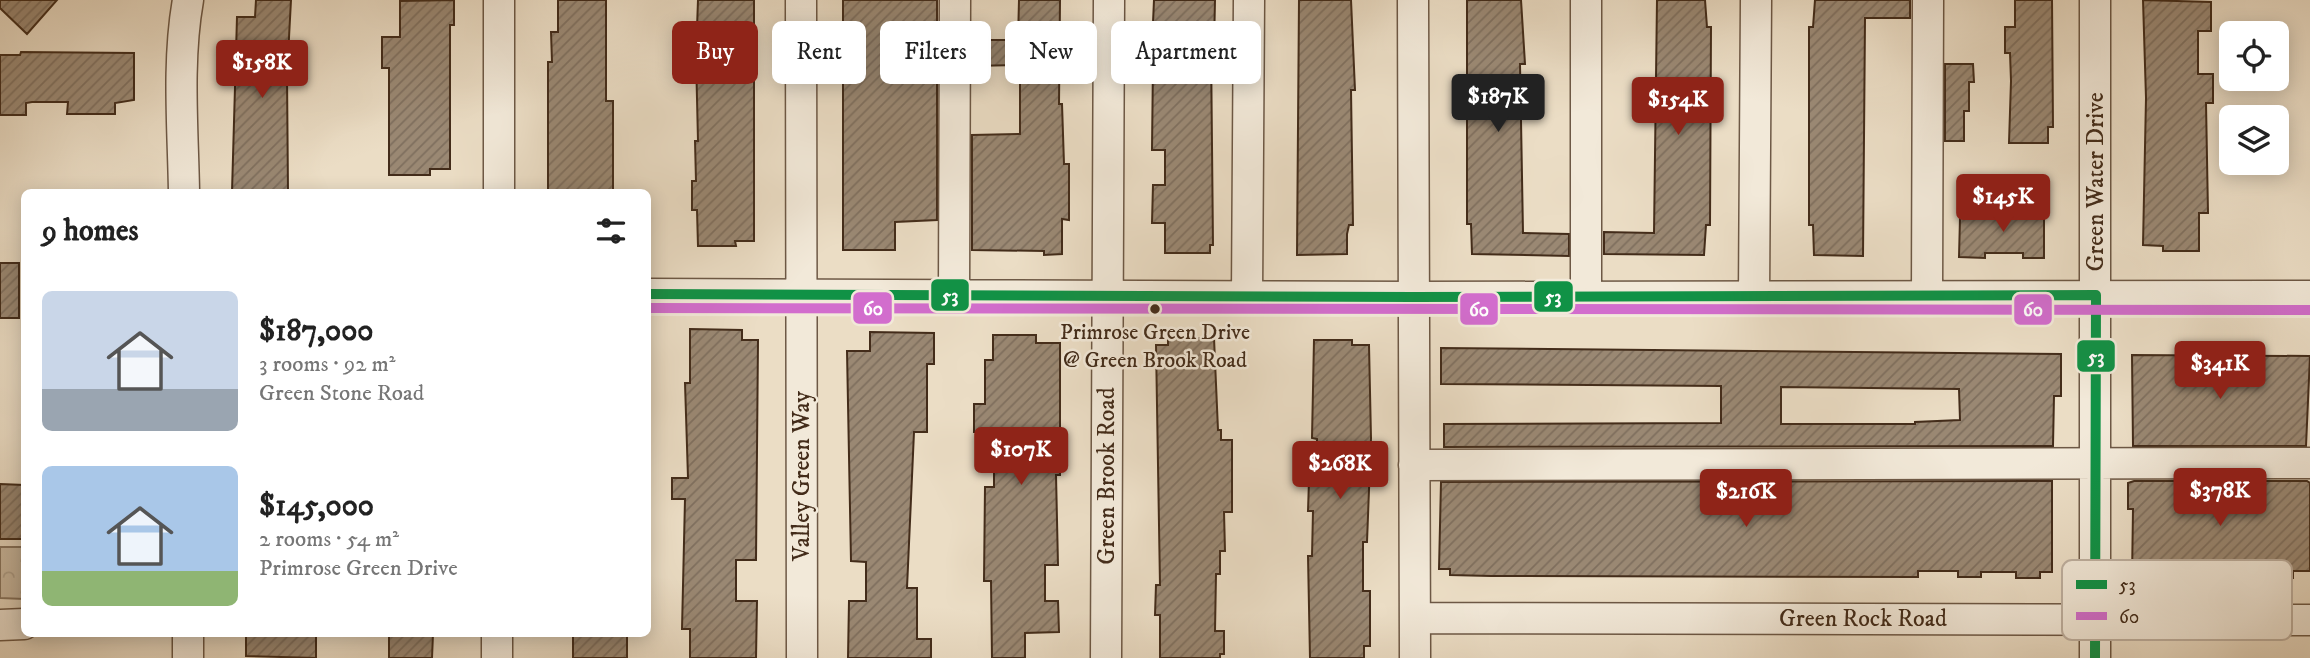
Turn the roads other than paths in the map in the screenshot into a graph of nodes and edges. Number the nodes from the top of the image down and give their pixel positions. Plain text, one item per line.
1 (188, 0) edge
2 (499, 0) edge
3 (801, 0) edge
4 (955, 0) edge
5 (1109, 0) edge
6 (1248, 0) edge
7 (1413, 0) edge
8 (1587, 0) edge
9 (1756, 0) edge
10 (1927, 0) edge
11 (2095, 0) edge
12 (184, 189) edge
13 (499, 189) edge
14 (651, 294) edge
15 (801, 295) junction
16 (954, 295) junction
17 (1247, 295) junction
18 (2096, 295) junction
19 (1108, 296) junction
20 (1927, 296) junction
21 (2310, 296) edge
22 (1413, 297) junction
23 (1586, 297) junction
24 (1754, 297) junction
25 (2096, 462) junction
26 (2310, 463) edge
27 (1414, 465) junction
28 (2095, 560) edge
29 (1416, 618) junction
30 (2062, 620) edge
31 (2292, 620) edge
32 (2310, 620) edge
33 (21, 624) edge
34 (0, 625) edge
35 (188, 637) edge
36 (497, 637) edge
37 (2095, 640) edge
38 (188, 658) edge
39 (497, 658) edge
40 (802, 658) edge
41 (1106, 658) edge
42 (1415, 658) edge
43 (2095, 658) edge

1 - 12 street
2 - 13 street
3 - 15 street, Valley Green Way
4 - 16 street
5 - 19 street, Green Brook Road
6 - 17 street
7 - 22 street
8 - 23 street
9 - 24 street
10 - 20 street
11 - 18 street, Green Water Drive
14 - 15 street
15 - 16 street
15 - 40 street, Valley Green Way
16 - 19 street
17 - 19 street
17 - 22 street
18 - 20 street
18 - 21 street
18 - 25 street, Green Water Drive
19 - 41 street, Green Brook Road
20 - 24 street
22 - 23 street
22 - 27 street
23 - 24 street
25 - 26 street
25 - 27 street
25 - 28 street, Green Water Drive
27 - 29 street
29 - 30 street, Green Rock Road
29 - 42 street
31 - 32 street, Green Rock Road
33 - 34 street
35 - 38 street
36 - 39 street
37 - 43 street, Green Water Drive

